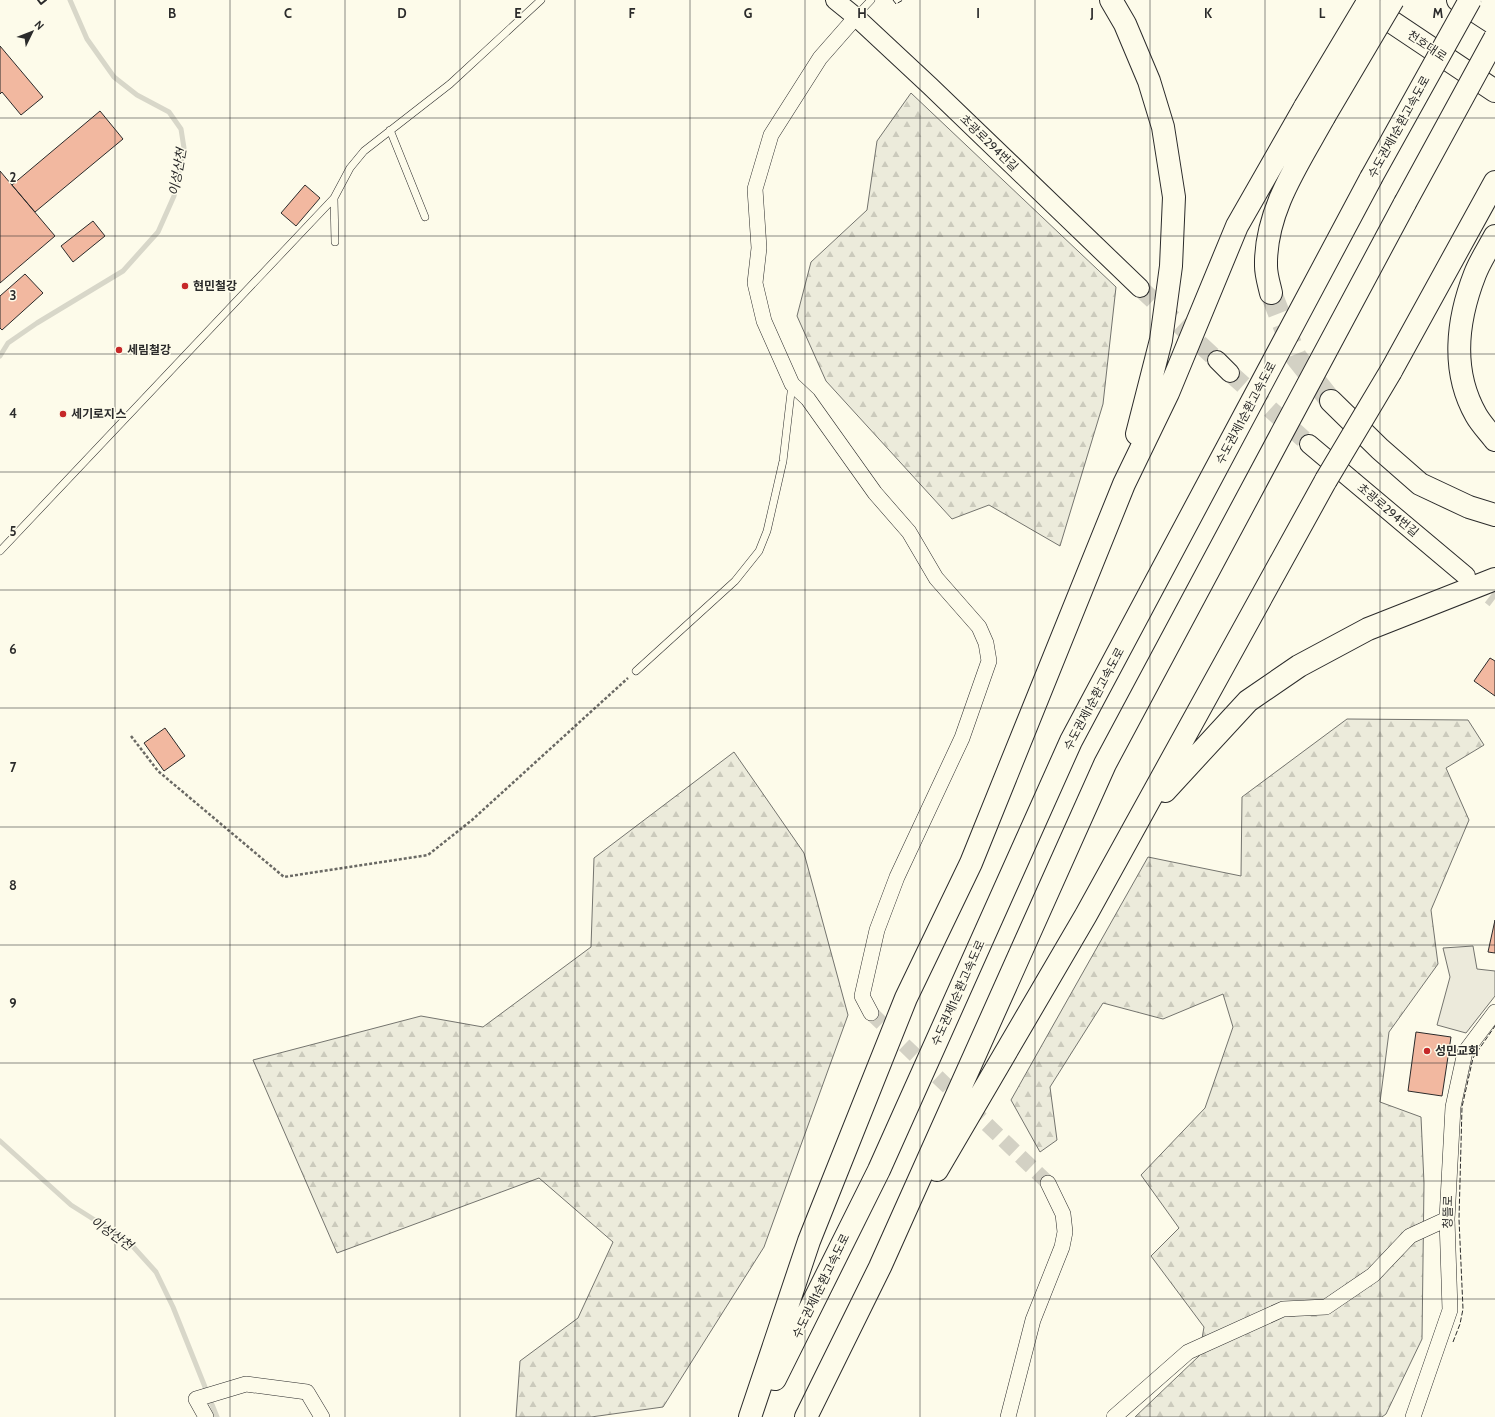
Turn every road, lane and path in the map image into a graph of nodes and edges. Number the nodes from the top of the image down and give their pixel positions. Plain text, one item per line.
1 (541, 0) edge
2 (835, 0) edge
3 (871, 0) edge
4 (1111, 0) edge
5 (1358, 0) edge
6 (1369, 0) edge
7 (1394, 0) edge
8 (1458, 0) edge
9 (1470, 0) edge
10 (1492, 0) edge
11 (1495, 2) edge
12 (856, 17) junction
13 (1495, 24) edge
14 (1495, 38) edge
15 (1495, 91) edge
16 (390, 130) junction
17 (1495, 182) edge
18 (334, 198) junction
19 (425, 217) dead end
20 (1495, 236) edge
21 (334, 242) dead end
22 (1140, 288) tunnel mouth
23 (1271, 293) tunnel mouth
24 (1217, 360) tunnel mouth
25 (1230, 373) tunnel mouth
26 (792, 384) junction
27 (1331, 401) tunnel mouth
28 (1495, 440) edge
29 (1309, 444) tunnel mouth
30 (1124, 484) junction
31 (1495, 515) edge
32 (0, 551) edge
33 (1466, 576) tunnel mouth
34 (1495, 579) edge
35 (636, 671) joint
36 (131, 736) dead end
37 (1141, 817) junction
38 (1495, 1012) edge
39 (871, 1013) tunnel mouth
40 (1048, 1183) tunnel mouth
41 (1447, 1219) junction
42 (880, 1267) junction
43 (206, 1417) edge
44 (322, 1417) edge
45 (750, 1417) edge
46 (756, 1417) edge
47 (806, 1417) edge
48 (1008, 1417) edge
49 (1114, 1417) edge
50 (1413, 1417) edge

1 - 16 lane
2 - 12 street, 초광로294번길
3 - 12 lane
4 - 30 main road
5 - 15 main road, 천호대로
6 - 30 main road, bridge
7 - 23 main road, bridge
8 - 13 main road
9 - 46 main road, 수도권제1순환고속도로, bridge
10 - 11 main road
12 - 22 street, 초광로294번길
12 - 26 street
14 - 42 main road, bridge
16 - 18 lane
16 - 19 lane
17 - 37 main road, bridge
18 - 21 lane
18 - 32 lane
20 - 28 main road
24 - 25 street
26 - 35 lane
26 - 39 street
27 - 31 main road
29 - 33 street, 초광로294번길
30 - 45 main road
34 - 37 main road
35 - 36 path
37 - 42 main road
38 - 41 street, 청뜰로
40 - 48 street
41 - 49 street
41 - 50 street, 청뜰로
42 - 47 main road
43 - 44 street

